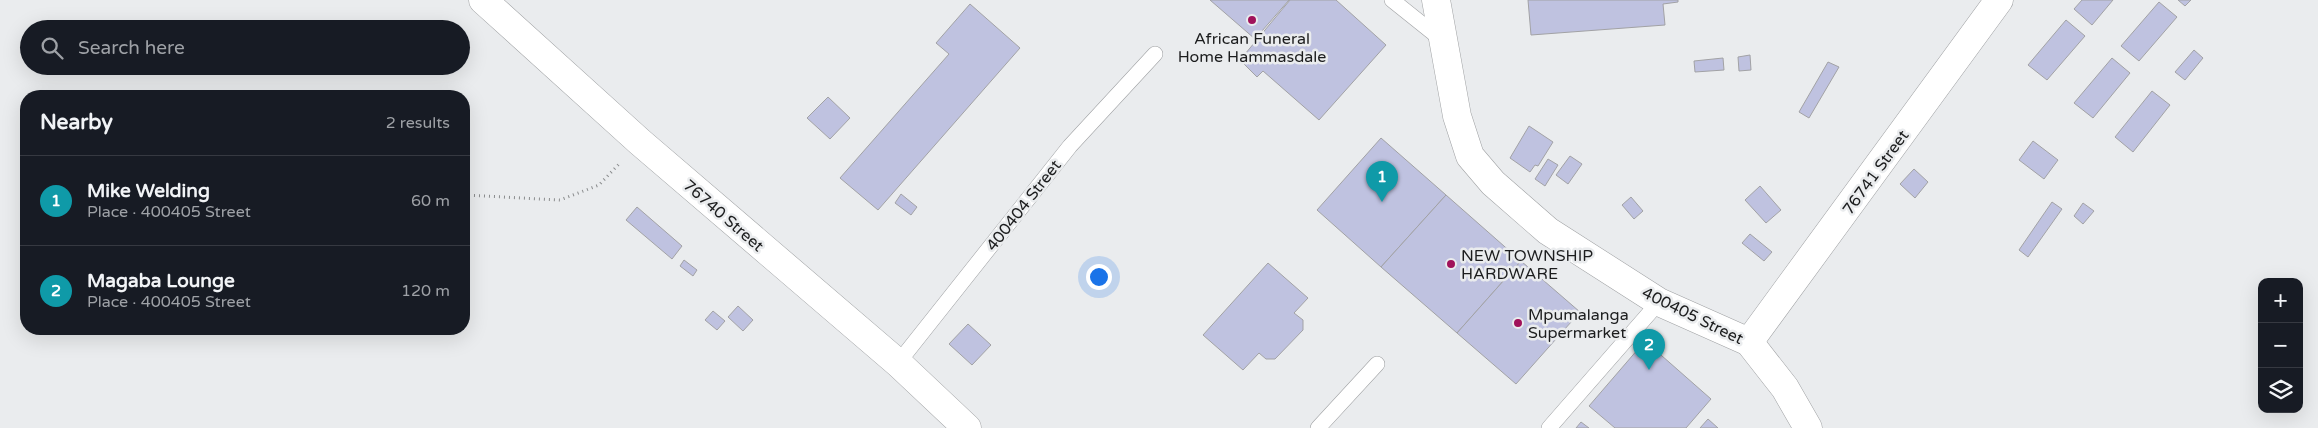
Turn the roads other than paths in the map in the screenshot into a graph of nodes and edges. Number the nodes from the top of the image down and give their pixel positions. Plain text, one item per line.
1 (483, 0) edge
2 (1392, 0) edge
3 (1436, 0) edge
4 (1999, 0) edge
5 (1444, 41) junction
6 (1155, 54) dead end
7 (1659, 302) junction
8 (1749, 342) junction
9 (898, 363) junction
10 (1378, 364) dead end
11 (967, 428) edge
12 (1318, 428) edge
13 (1549, 428) edge
14 (1808, 428) edge

1 - 9 street, 76740 Street
2 - 5 lane
3 - 5 street, 400405 Street
4 - 8 street, 76741 Street
5 - 7 street, 400405 Street
6 - 9 lane, 400404 Street
7 - 8 street, 400405 Street
7 - 13 lane
8 - 14 street, 400405 Street
9 - 11 street, 76740 Street
10 - 12 lane

